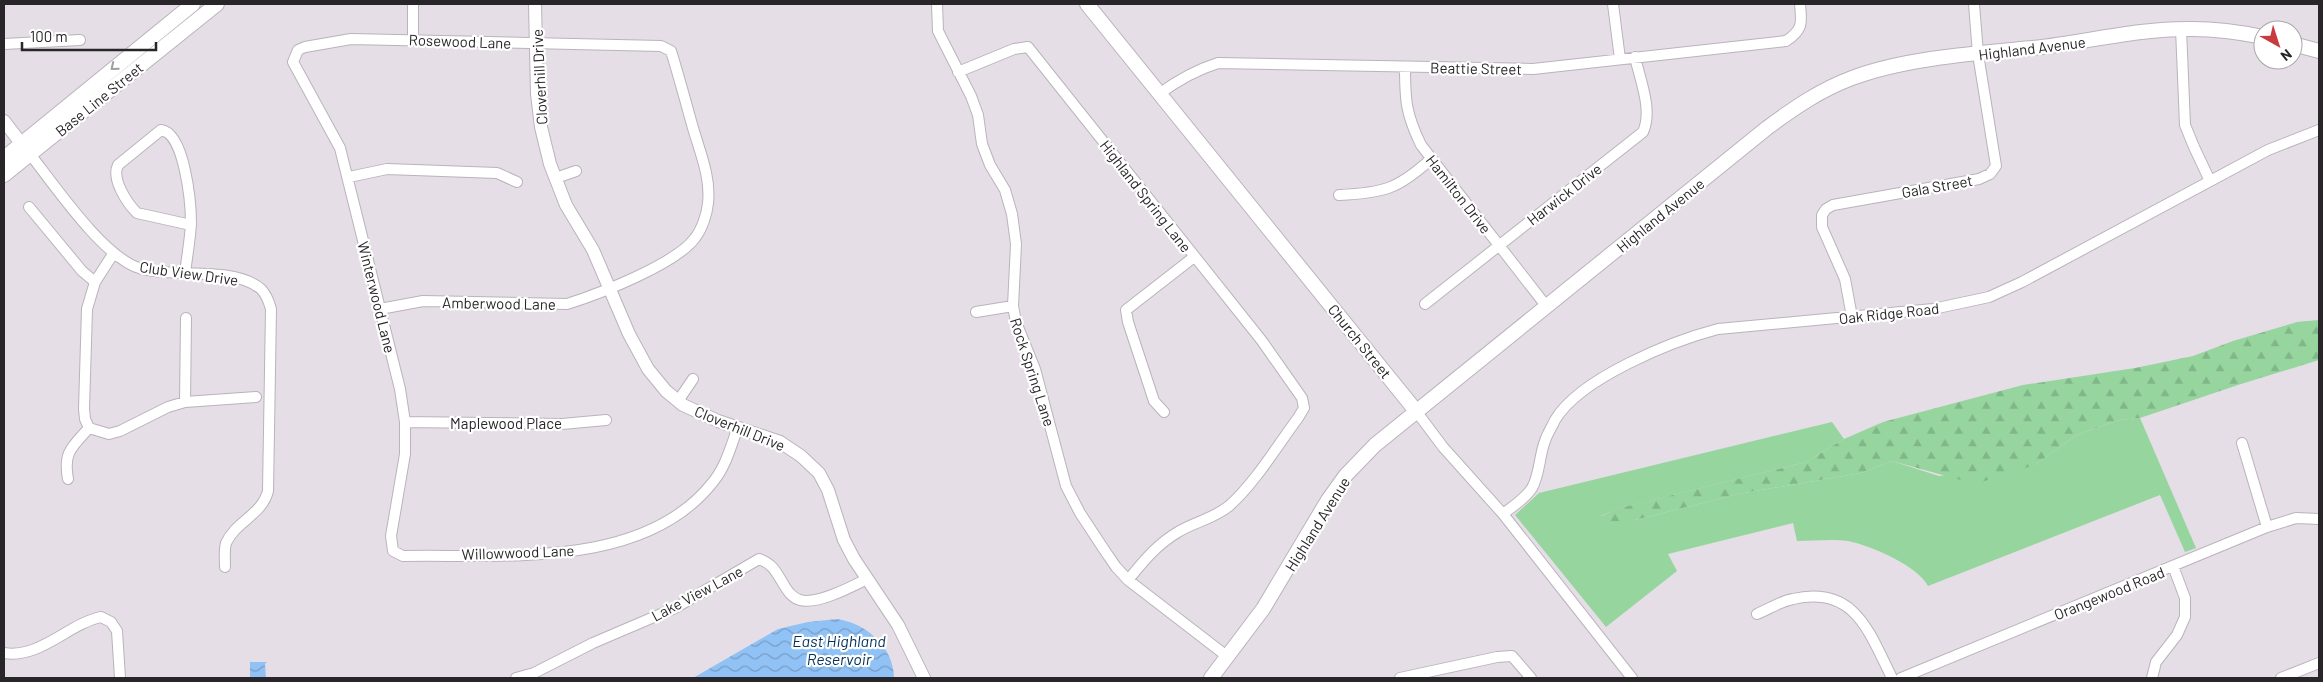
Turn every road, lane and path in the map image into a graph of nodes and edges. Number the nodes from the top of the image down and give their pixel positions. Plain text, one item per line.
1 (193, 4) edge
2 (217, 4) edge
3 (413, 4) edge
4 (535, 4) edge
5 (937, 4) edge
6 (1088, 4) edge
7 (1613, 4) edge
8 (1800, 4) edge
9 (1974, 4) edge
10 (2181, 29) junction
11 (2253, 35) edge
12 (80, 40) dead end
13 (412, 40) junction
14 (536, 43) junction
15 (4, 44) edge
16 (661, 46) joint
17 (2303, 47) edge
18 (2319, 51) edge
19 (1978, 54) junction
20 (294, 56) joint
21 (1635, 57) junction
22 (1620, 59) junction
23 (1405, 67) junction
24 (958, 72) junction
25 (1160, 94) junction
26 (4, 121) edge
27 (2319, 130) edge
28 (26, 149) junction
29 (4, 158) edge
30 (1431, 159) junction
31 (576, 171) dead end
32 (4, 175) edge
33 (349, 177) junction
34 (556, 178) junction
35 (2210, 181) junction
36 (518, 182) dead end
37 (1339, 195) dead end
38 (29, 207) dead end
39 (190, 225) junction
40 (1499, 245) junction
41 (113, 254) junction
42 (1194, 257) junction
43 (185, 274) junction
44 (95, 282) junction
45 (608, 288) junction
46 (1425, 304) dead end
47 (1013, 306) junction
48 (1547, 307) junction
49 (380, 309) junction
50 (976, 312) dead end
51 (1852, 317) junction
52 (186, 318) dead end
53 (693, 379) dead end
54 (256, 397) dead end
55 (678, 400) junction
56 (186, 402) junction
57 (1416, 411) junction
58 (1164, 412) dead end
59 (606, 420) dead end
60 (405, 422) junction
61 (738, 427) junction
62 (89, 428) junction
63 (2242, 442) dead end
64 (68, 479) dead end
65 (1504, 514) junction
66 (2319, 519) edge
67 (2267, 527) junction
68 (394, 551) joint
69 (2173, 566) junction
70 (225, 567) dead end
71 (867, 579) junction
72 (1128, 580) junction
73 (1757, 614) dead end
74 (4, 653) edge
75 (1228, 657) junction
76 (2319, 663) edge
77 (1412, 677) edge
78 (120, 678) edge
79 (516, 678) edge
80 (924, 678) edge
81 (1211, 678) edge
82 (1400, 678) edge
83 (1531, 678) edge
84 (1632, 678) edge
85 (1892, 678) edge
86 (1901, 678) edge
87 (2152, 678) edge
88 (2281, 678) edge

1 -> 28 main road, Base Line Street
2 - 28 main road, Base Line Street
3 - 13 street
4 - 14 street, Cloverhill Drive
5 - 24 street, Rock Spring Lane
6 - 25 main road, Church Street
7 - 22 street
8 - 21 street, Beattie Street
9 - 19 street, Gala Street
10 - 11 main road, Highland Avenue
10 - 19 main road, Highland Avenue
10 - 35 street
12 - 15 street
13 - 14 street, Rosewood Lane
13 - 20 street, Rosewood Lane
14 - 16 street, Rosewood Lane
14 - 34 street, Cloverhill Drive
16 - 45 street, Amberwood Lane
17 - 18 main road
19 - 48 main road, Highland Avenue
19 - 51 street, Gala Street
20 - 33 street, Winterwood Lane
21 - 22 street, Beattie Street
21 - 40 street, Harwick Drive
22 - 23 street, Beattie Street
23 - 25 street, Beattie Street
23 - 30 street, Hamilton Drive
24 - 42 street, Highland Spring Lane
24 - 47 street, Rock Spring Lane
25 - 57 main road, Church Street
26 - 28 street, Club View Drive
27 - 35 street, Oak Ridge Road
28 - 29 main road, Base Line Street
28 - 32 main road, Base Line Street
28 - 41 street, Club View Drive
30 - 37 street
30 - 40 street, Hamilton Drive
31 - 34 street
33 - 36 street
33 - 49 street, Winterwood Lane
34 - 45 street, Cloverhill Drive
35 - 51 street, Oak Ridge Road
38 - 44 street
39 - 39 street
39 - 43 street
40 - 46 street, Harwick Drive
40 - 48 street, Hamilton Drive
41 - 43 street, Club View Drive
41 - 44 street
42 - 58 street
42 - 72 street, Highland Spring Lane
43 - 70 street, Club View Drive
44 - 62 street
45 - 49 street, Amberwood Lane
45 - 55 street, Cloverhill Drive
47 - 50 street
47 - 72 street, Rock Spring Lane
48 - 57 main road, Highland Avenue
49 - 60 street, Winterwood Lane
51 - 65 street, Oak Ridge Road
52 - 56 street
53 - 55 street
54 - 56 street
55 - 61 street, Cloverhill Drive
56 - 62 street
57 - 65 street, Church Street
57 - 75 main road, Highland Avenue
59 - 60 street, Maplewood Place
60 - 68 street, Winterwood Lane
61 - 68 street, Willowwood Lane
61 - 71 street, Cloverhill Drive
62 - 64 street
63 - 67 street
65 - 84 street, Church Street
66 - 67 street, Orangewood Road
67 - 69 street, Orangewood Road
69 - 86 street, Orangewood Road
69 - 87 street
71 - 79 street, Lake View Lane
71 - 80 street, Cloverhill Drive
72 - 75 street, Rock Spring Lane
73 - 85 street
74 - 78 street
75 - 81 main road, Highland Avenue
76 - 88 street
77 - 82 street
77 - 83 street

